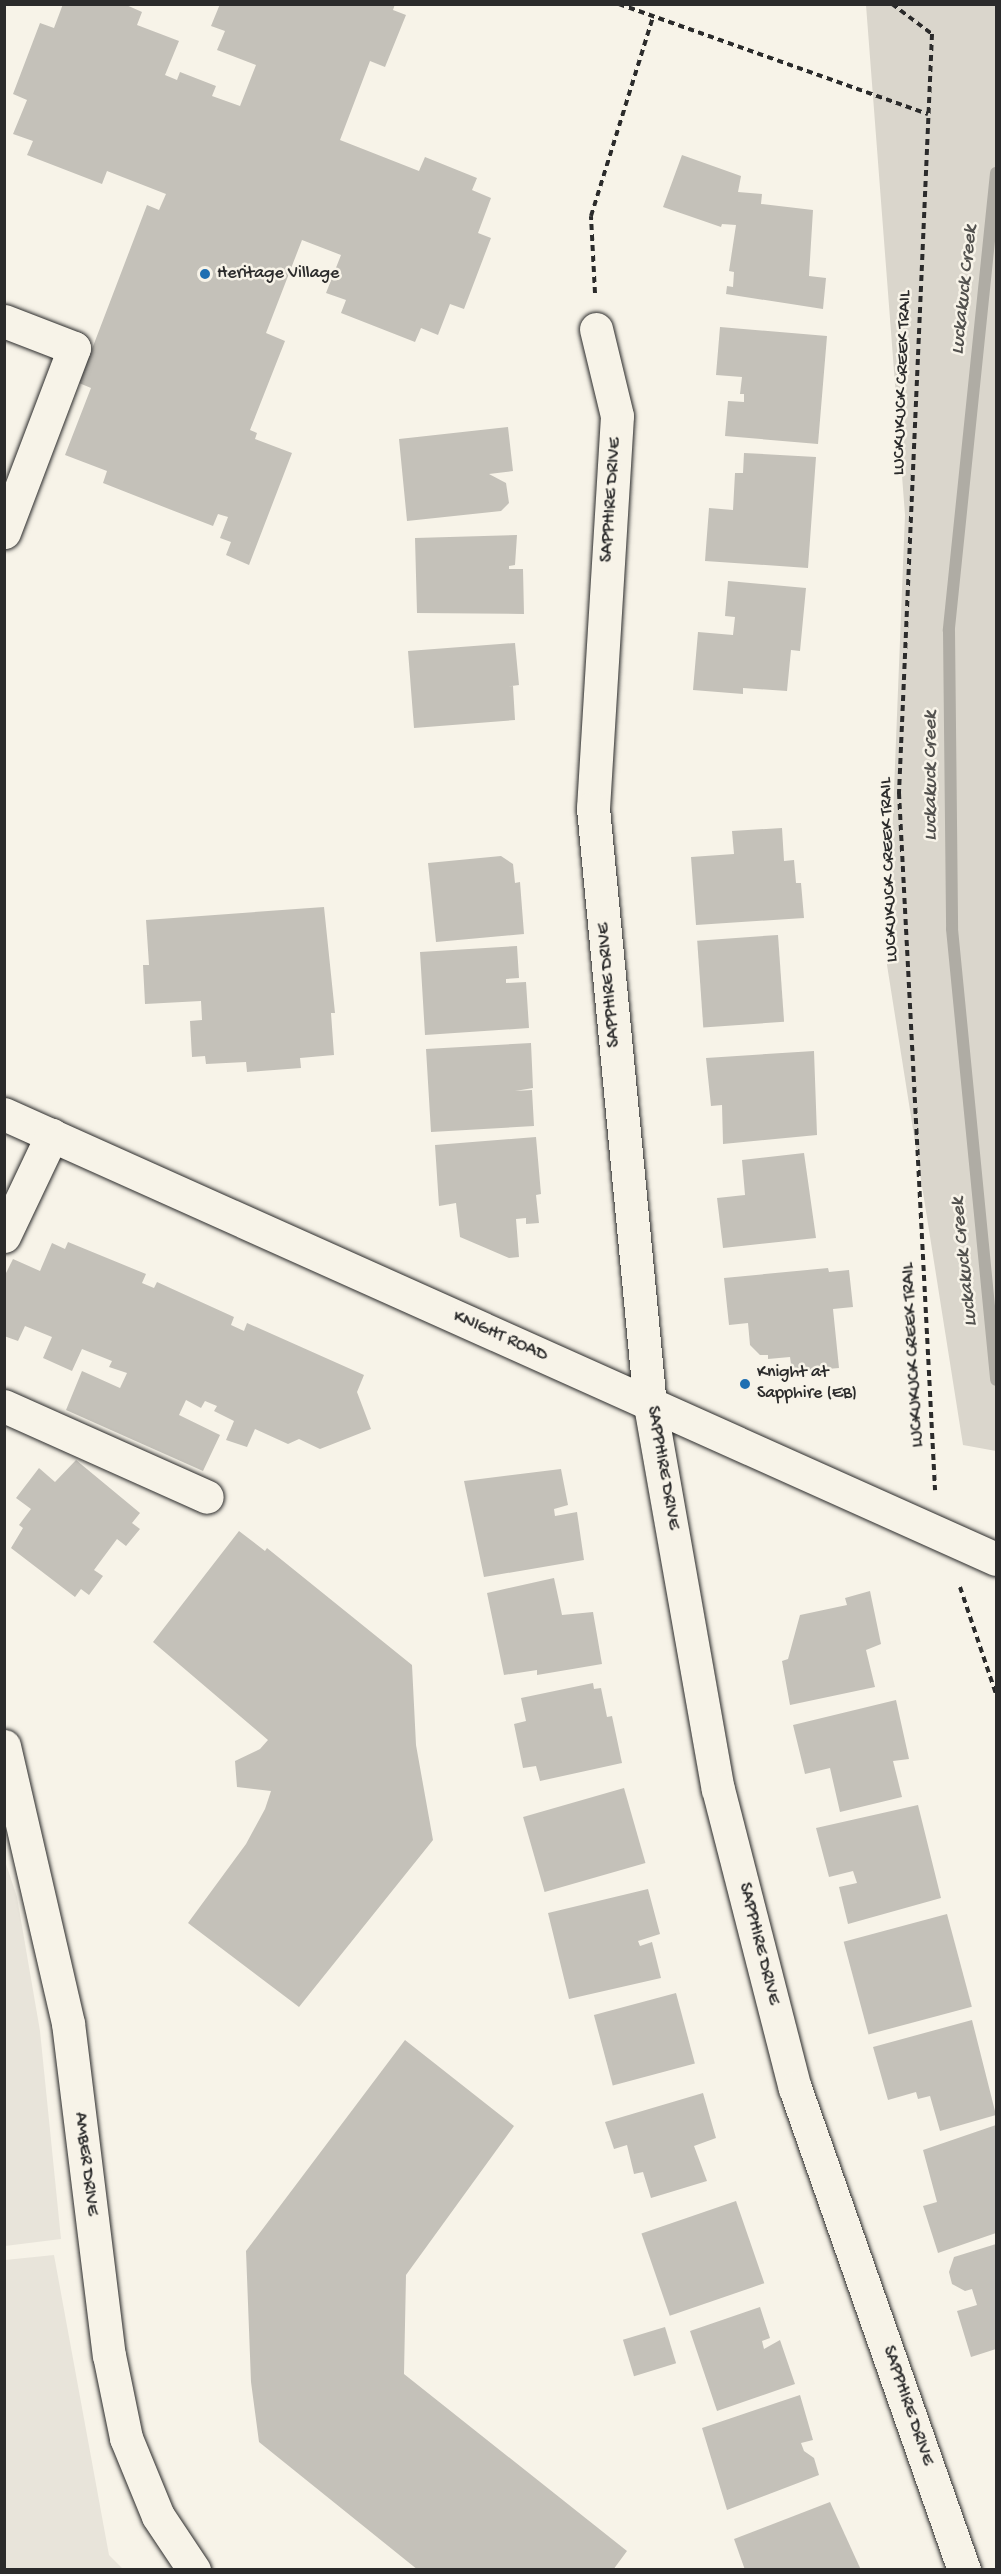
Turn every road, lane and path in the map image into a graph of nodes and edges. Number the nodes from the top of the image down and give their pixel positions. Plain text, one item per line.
1 (619, 4) edge
2 (892, 4) edge
3 (654, 17) junction
4 (928, 114) junction
5 (4, 321) edge
6 (596, 329) joint
7 (7, 520) edge
8 (4, 1114) edge
9 (52, 1135) junction
10 (4, 1236) edge
11 (650, 1405) junction
12 (4, 1406) edge
13 (207, 1497) dead end
14 (938, 1532) junction
15 (996, 1559) edge
16 (996, 1694) edge
17 (4, 1746) edge
18 (194, 2570) edge
19 (964, 2570) edge

1 - 3 path
2 - 4 path, LUCKUKUCK CREEK TRAIL
3 - 4 path
3 - 6 path
4 - 14 path, LUCKUKUCK CREEK TRAIL
5 - 7 street
6 - 11 street, SAPPHIRE DRIVE
8 - 9 street, KNIGHT ROAD
9 - 10 street
9 - 11 street, KNIGHT ROAD
11 - 14 street, KNIGHT ROAD
11 - 19 street, SAPPHIRE DRIVE
12 - 13 street
14 - 15 street, KNIGHT ROAD
14 - 16 path, LUCKUKUCK CREEK TRAIL
17 - 18 street, AMBER DRIVE

